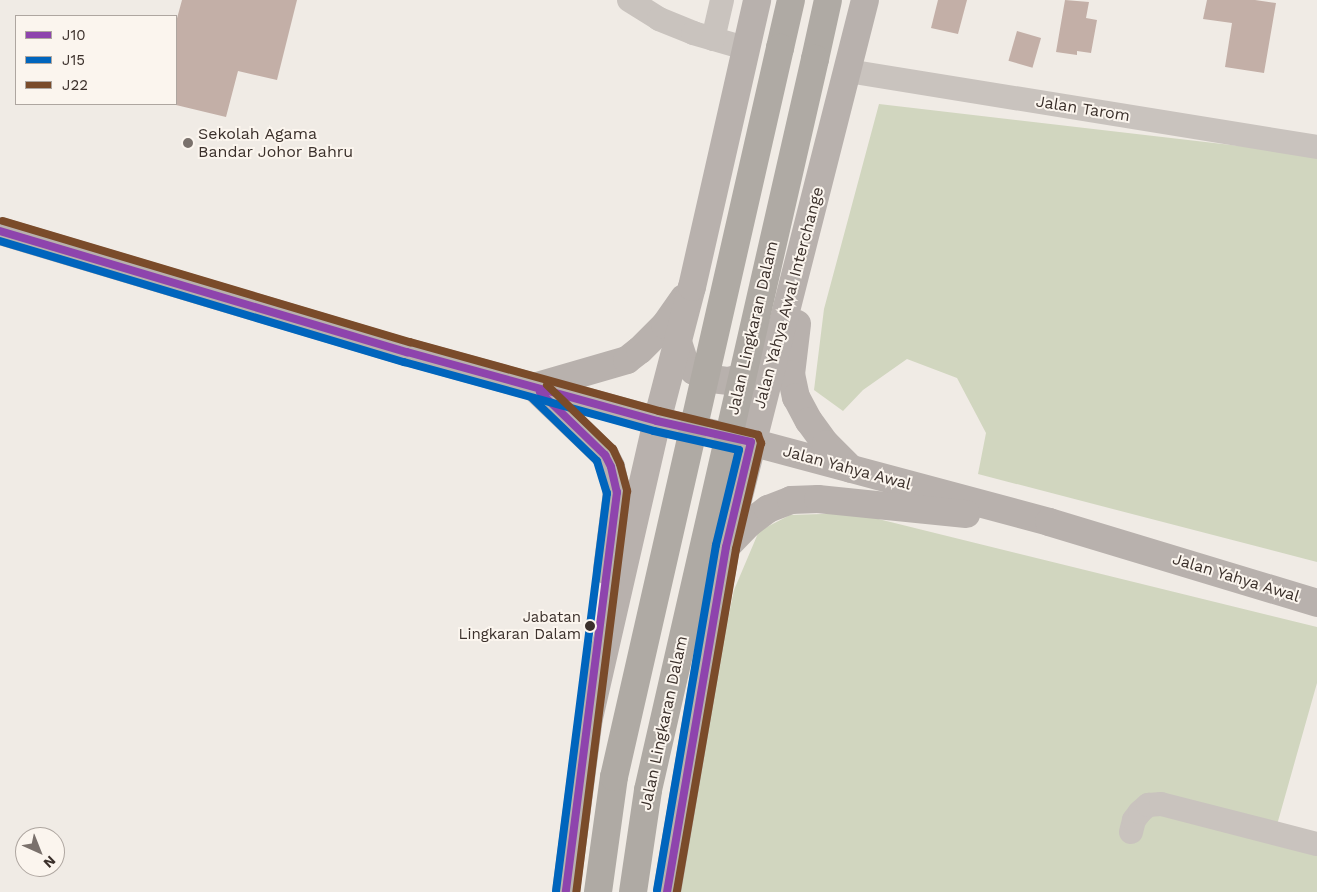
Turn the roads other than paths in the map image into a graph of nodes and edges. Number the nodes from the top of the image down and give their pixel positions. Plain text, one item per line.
1 (629, 0) edge
2 (722, 0) edge
3 (757, 0) edge
4 (791, 0) edge
5 (828, 0) edge
6 (865, 0) edge
7 (712, 39) junction
8 (745, 48) junction
9 (848, 71) junction
10 (1317, 147) edge
11 (0, 231) edge
12 (805, 241) junction
13 (692, 287) junction
14 (678, 342) junction
15 (776, 347) junction
16 (534, 387) junction
17 (658, 422) junction
18 (751, 442) junction
19 (851, 469) junction
20 (1049, 522) junction
21 (726, 547) junction
22 (1317, 603) edge
23 (588, 718) junction
24 (1131, 832) dead end
25 (1317, 844) edge
26 (566, 892) edge
27 (598, 892) edge
28 (633, 892) edge
29 (667, 892) edge

1 - 7 street
2 - 7 street
3 - 8 main road
4 - 27 highway, bridge
5 - 28 highway, Jalan Lingkaran Dalam, bridge
6 - 9 main road, Jalan Yahya Awal Interchange
7 - 8 street
8 - 13 main road
9 - 10 street, Jalan Tarom
9 - 12 main road, Jalan Yahya Awal Interchange
11 - 16 main road, Jalan Yahya Awal
12 - 15 main road, Jalan Yahya Awal Interchange
12 - 19 main road
13 - 14 main road
13 - 16 main road
14 - 15 main road
14 - 17 main road
15 - 18 main road, Jalan Yahya Awal Interchange
16 - 17 main road, Jalan Yahya Awal
16 - 23 main road
17 - 18 main road, Jalan Yahya Awal
17 - 23 main road
18 - 19 main road, Jalan Yahya Awal
18 - 21 main road, Jalan Yahya Awal Interchange
19 - 20 main road, Jalan Yahya Awal
20 - 21 main road
20 - 22 main road, Jalan Yahya Awal
21 - 29 main road, Jalan Yahya Awal Interchange
23 - 26 main road
24 - 25 street

